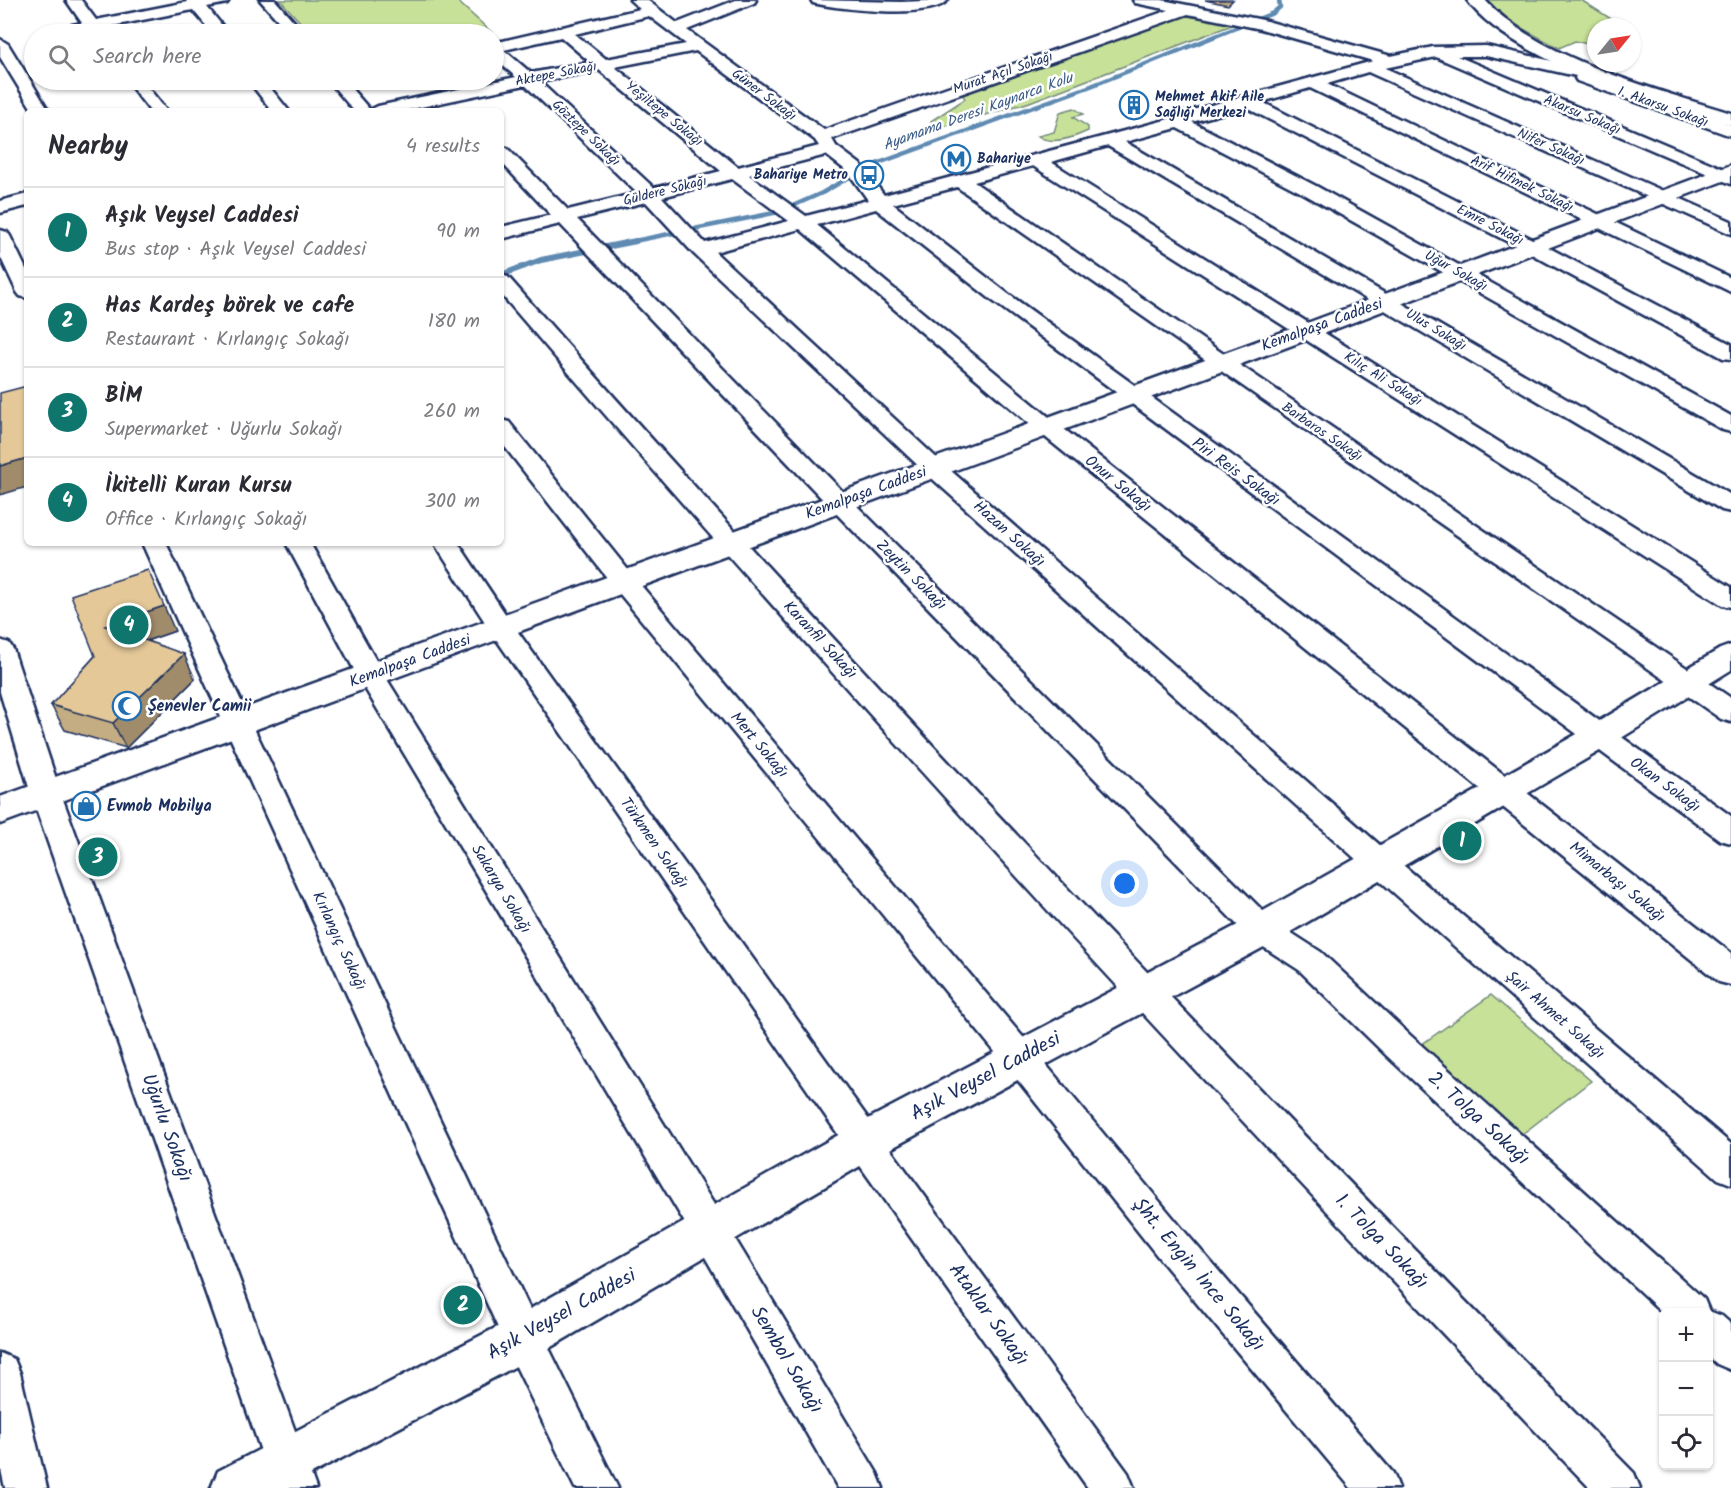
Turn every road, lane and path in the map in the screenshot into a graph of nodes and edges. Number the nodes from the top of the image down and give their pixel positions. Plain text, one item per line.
1 (73, 0) edge
2 (222, 0) edge
3 (267, 0) edge
4 (637, 0) edge
5 (750, 0) edge
6 (818, 0) edge
7 (941, 0) edge
8 (1140, 0) edge
9 (1476, 0) edge
10 (1494, 0) edge
11 (195, 3) edge
12 (879, 3) edge
13 (1185, 10) junction
14 (651, 11) junction
15 (91, 24) edge
16 (118, 24) edge
17 (213, 24) edge
18 (289, 24) edge
19 (675, 29) junction
20 (564, 31) junction
21 (4, 43) edge
22 (504, 46) edge
23 (699, 46) junction
24 (1432, 52) junction
25 (504, 58) edge
26 (1528, 59) junction
27 (1390, 61) junction
28 (604, 65) junction
29 (1370, 67) junction
30 (1609, 78) junction
31 (528, 79) junction
32 (24, 80) edge
33 (1312, 83) junction
34 (504, 84) edge
35 (30, 90) edge
36 (142, 90) edge
37 (264, 90) edge
38 (346, 90) edge
39 (442, 90) edge
40 (476, 90) edge
41 (447, 96) junction
42 (1247, 101) junction
43 (39, 108) edge
44 (157, 108) edge
45 (279, 108) edge
46 (361, 108) edge
47 (392, 108) edge
48 (459, 108) edge
49 (1731, 114) edge
50 (1731, 119) edge
51 (1179, 122) junction
52 (1731, 131) edge
53 (1110, 140) junction
54 (825, 143) junction
55 (504, 155) edge
56 (1034, 159) junction
57 (736, 174) junction
58 (1728, 174) edge
59 (959, 180) junction
60 (650, 195) junction
61 (1664, 197) junction
62 (24, 201) edge
63 (879, 202) junction
64 (0, 207) edge
65 (791, 214) junction
66 (562, 217) junction
67 (1600, 222) junction
68 (1731, 228) edge
69 (504, 232) edge
70 (0, 236) edge
71 (689, 237) junction
72 (1531, 246) junction
73 (1461, 273) junction
74 (504, 284) edge
75 (24, 286) edge
76 (1731, 286) edge
77 (1387, 301) junction
78 (1308, 331) junction
79 (1731, 353) edge
80 (1220, 362) junction
81 (1131, 395) junction
82 (1731, 425) edge
83 (1047, 427) junction
84 (504, 431) edge
85 (934, 468) junction
86 (840, 502) junction
87 (1731, 505) edge
88 (731, 543) junction
89 (155, 546) edge
90 (300, 546) edge
91 (448, 546) edge
92 (624, 582) junction
93 (1731, 599) edge
94 (501, 627) junction
95 (0, 649) edge
96 (1731, 656) edge
97 (371, 675) junction
98 (1686, 682) junction
99 (1731, 712) edge
100 (238, 724) junction
101 (1598, 737) junction
102 (1504, 791) junction
103 (46, 794) junction
104 (0, 811) edge
105 (1731, 832) edge
106 (1379, 862) junction
107 (1262, 930) junction
108 (1731, 972) edge
109 (1145, 994) junction
110 (1021, 1059) junction
111 (864, 1142) junction
112 (1731, 1167) edge
113 (710, 1231) junction
114 (1686, 1308) edge
115 (1713, 1334) edge
116 (524, 1338) junction
117 (1731, 1350) edge
118 (0, 1373) edge
119 (290, 1475) edge
120 (26, 1488) edge
121 (235, 1488) edge
122 (597, 1488) edge
123 (862, 1488) edge
124 (1113, 1488) edge
125 (1378, 1488) edge
126 (1619, 1488) edge

1 - 15 street
2 - 11 street
3 - 18 street
4 - 14 street, Güner Sokağı
5 - 19 street
6 - 12 street
7 - 12 street
8 - 13 street
9 - 30 main road
10 - 49 main road
11 - 16 street
11 - 17 street
13 - 27 street
13 - 54 street, Murat Açıl Sokağı
14 - 19 street, Güner Sokağı
14 - 20 street
19 - 23 street, Güner Sokağı
20 - 22 street
20 - 28 street, Yeşiltepe Sokağı
21 - 32 street
23 - 28 street, Aktepe Sokağı
23 - 54 street, Güner Sokağı
24 - 26 street
24 - 27 street
24 - 58 street, Akarsu Sokağı
25 - 31 street, Göztepe Sokağı
26 - 30 street
26 - 52 street, 1. Akarsu Sokağı
27 - 29 street
28 - 31 street, Aktepe Sokağı
28 - 57 street, Yeşiltepe Sokağı
29 - 33 street
29 - 61 street, Nifer Sokağı
30 - 50 main road
31 - 34 street, Aktepe Sokağı
31 - 60 street, Göztepe Sokağı
33 - 42 street
33 - 67 street, Arif Hifmek Sokağı
35 - 43 street
36 - 44 street
37 - 45 street
38 - 46 street
39 - 41 street
40 - 41 street, Aktepe Sokağı
41 - 47 street, Aktepe Sokağı
41 - 48 street
42 - 51 street
42 - 72 street, Emre Sokağı
51 - 53 street
51 - 73 street, Uğur Sokağı
53 - 56 street
53 - 77 street, Ulus Sokağı
54 - 57 street, Güldere Sokağı
54 - 63 street, Güner Sokağı
55 - 66 street, Zeytin Sokağı
56 - 59 street
56 - 78 street, Kılıç Ali Sokağı
57 - 60 street, Güldere Sokağı
57 - 65 street, Onur Sokağı
58 - 61 main road, Kemalpaşa Caddesi
59 - 63 street
59 - 80 street, Barbaros Sokağı
60 - 66 street, Güldere Sokağı
60 - 71 street, Hazan Sokağı
61 - 67 main road, Kemalpaşa Caddesi
61 - 68 street, Nifer Sokağı
62 - 64 street
63 - 65 street
63 - 81 street, Piri Reis Sokağı
65 - 71 street
65 - 83 street, Onur Sokağı
66 - 69 street, Güldere Sokağı
66 - 86 street, Zeytin Sokağı
67 - 72 main road, Kemalpaşa Caddesi
67 - 76 street, Arif Hifmek Sokağı
70 - 75 street
71 - 85 street, Hazan Sokağı
72 - 73 main road, Kemalpaşa Caddesi
72 - 79 street, Emre Sokağı
73 - 77 main road, Kemalpaşa Caddesi
73 - 82 street, Uğur Sokağı
74 - 88 street, Karanfil Sokağı
77 - 78 main road, Kemalpaşa Caddesi
77 - 87 street, Ulus Sokağı
78 - 80 main road, Kemalpaşa Caddesi
78 - 93 street, Kılıç Ali Sokağı
80 - 81 main road, Kemalpaşa Caddesi
80 - 98 street, Barbaros Sokağı
81 - 83 main road, Kemalpaşa Caddesi
81 - 101 street, Piri Reis Sokağı
83 - 85 main road, Kemalpaşa Caddesi
83 - 102 street, Onur Sokağı
84 - 92 street, Mert Sokağı
85 - 86 main road, Kemalpaşa Caddesi
85 - 106 street, Hazan Sokağı
86 - 88 main road, Kemalpaşa Caddesi
86 - 107 street, Zeytin Sokağı
88 - 92 main road, Kemalpaşa Caddesi
88 - 109 street, Karanfil Sokağı
89 - 100 street, Kırlangıç Sokağı
90 - 97 street, Sakarya Sokağı
91 - 94 street, Türkmen Sokağı
92 - 94 main road, Kemalpaşa Caddesi
92 - 110 street, Mert Sokağı
94 - 97 main road, Kemalpaşa Caddesi
94 - 111 street, Türkmen Sokağı
95 - 103 street, Uğurlu Sokağı
96 - 98 main road, Aşık Veysel Caddesi
97 - 100 main road, Kemalpaşa Caddesi
97 - 113 street, Sakarya Sokağı
98 - 99 street, Barbaros Sokağı
98 - 101 main road, Aşık Veysel Caddesi
100 - 103 main road, Kemalpaşa Caddesi
100 - 116 street, Kırlangıç Sokağı
101 - 102 main road, Aşık Veysel Caddesi
101 - 105 street, Okan Sokağı
102 - 106 main road, Aşık Veysel Caddesi
102 - 108 street, Mimarbaşı Sokağı
103 - 104 main road, Kemalpaşa Caddesi
103 - 119 street, Uğurlu Sokağı
106 - 107 main road, Aşık Veysel Caddesi
106 - 112 street, Şair Ahmet Sokağı
107 - 109 main road, Aşık Veysel Caddesi
107 - 114 street, 2. Tolga Sokağı
109 - 110 main road, Aşık Veysel Caddesi
109 - 126 street, 1. Tolga Sokağı
110 - 111 main road, Aşık Veysel Caddesi
110 - 125 street, Şht. Engin İnce Sokağı
111 - 113 main road, Aşık Veysel Caddesi
111 - 124 street, Ataklar Sokağı
113 - 116 main road, Aşık Veysel Caddesi
113 - 123 street, Sembol Sokağı
115 - 117 street
116 - 119 main road, Aşık Veysel Caddesi
116 - 122 street, Kırlangıç Sokağı
118 - 120 street
119 - 121 main road, Aşık Veysel Caddesi

